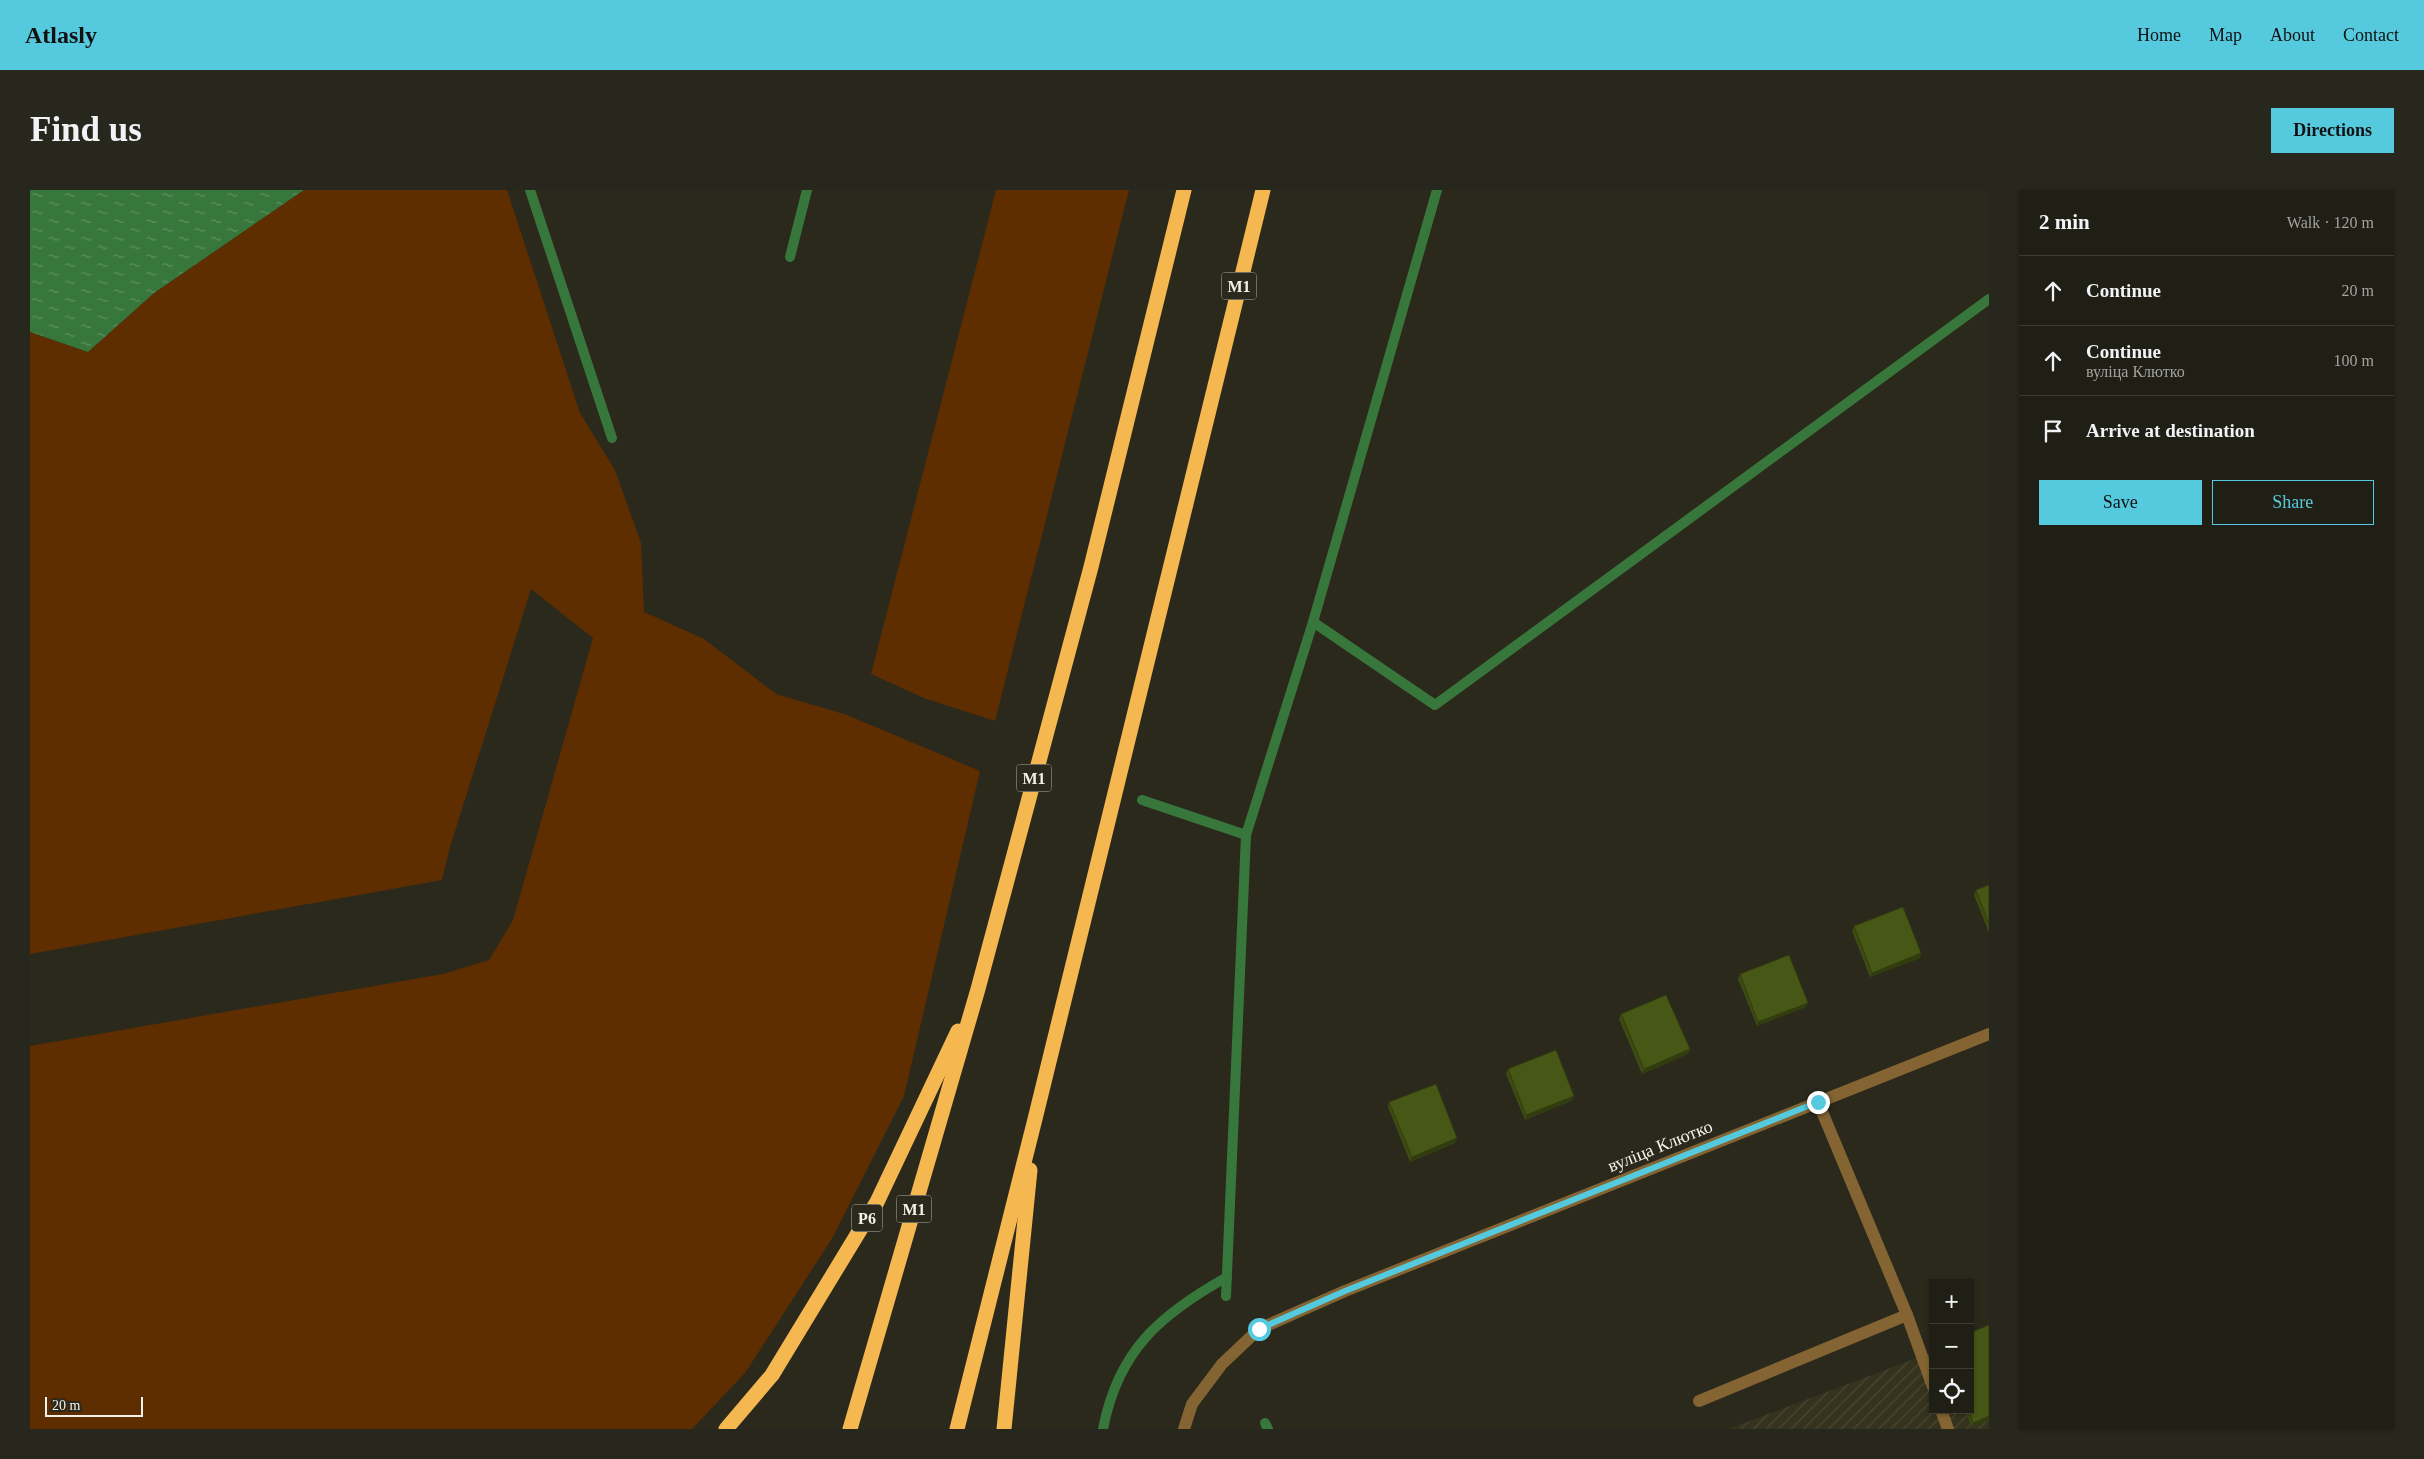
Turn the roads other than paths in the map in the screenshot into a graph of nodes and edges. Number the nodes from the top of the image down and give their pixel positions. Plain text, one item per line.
1 (1184, 190) edge
2 (1263, 190) edge
3 (978, 989) junction
4 (1989, 1034) edge
5 (1818, 1102) junction
6 (1036, 1119) junction
7 (1907, 1314) junction
8 (1929, 1376) edge
9 (1699, 1401) dead end
10 (1942, 1414) edge
11 (726, 1429) edge
12 (850, 1429) edge
13 (956, 1429) edge
14 (1004, 1429) edge
15 (1184, 1429) edge
16 (1948, 1429) edge

1 - 3 highway, М1
2 - 6 highway, М1
3 - 11 highway, Р6
3 - 12 highway, М1
4 - 5 street, вуліца Клютко
5 - 7 street
5 - 15 street, вуліца Клютко
6 - 13 highway, М1
6 - 14 highway
7 - 8 street
7 - 9 street
10 - 16 street

